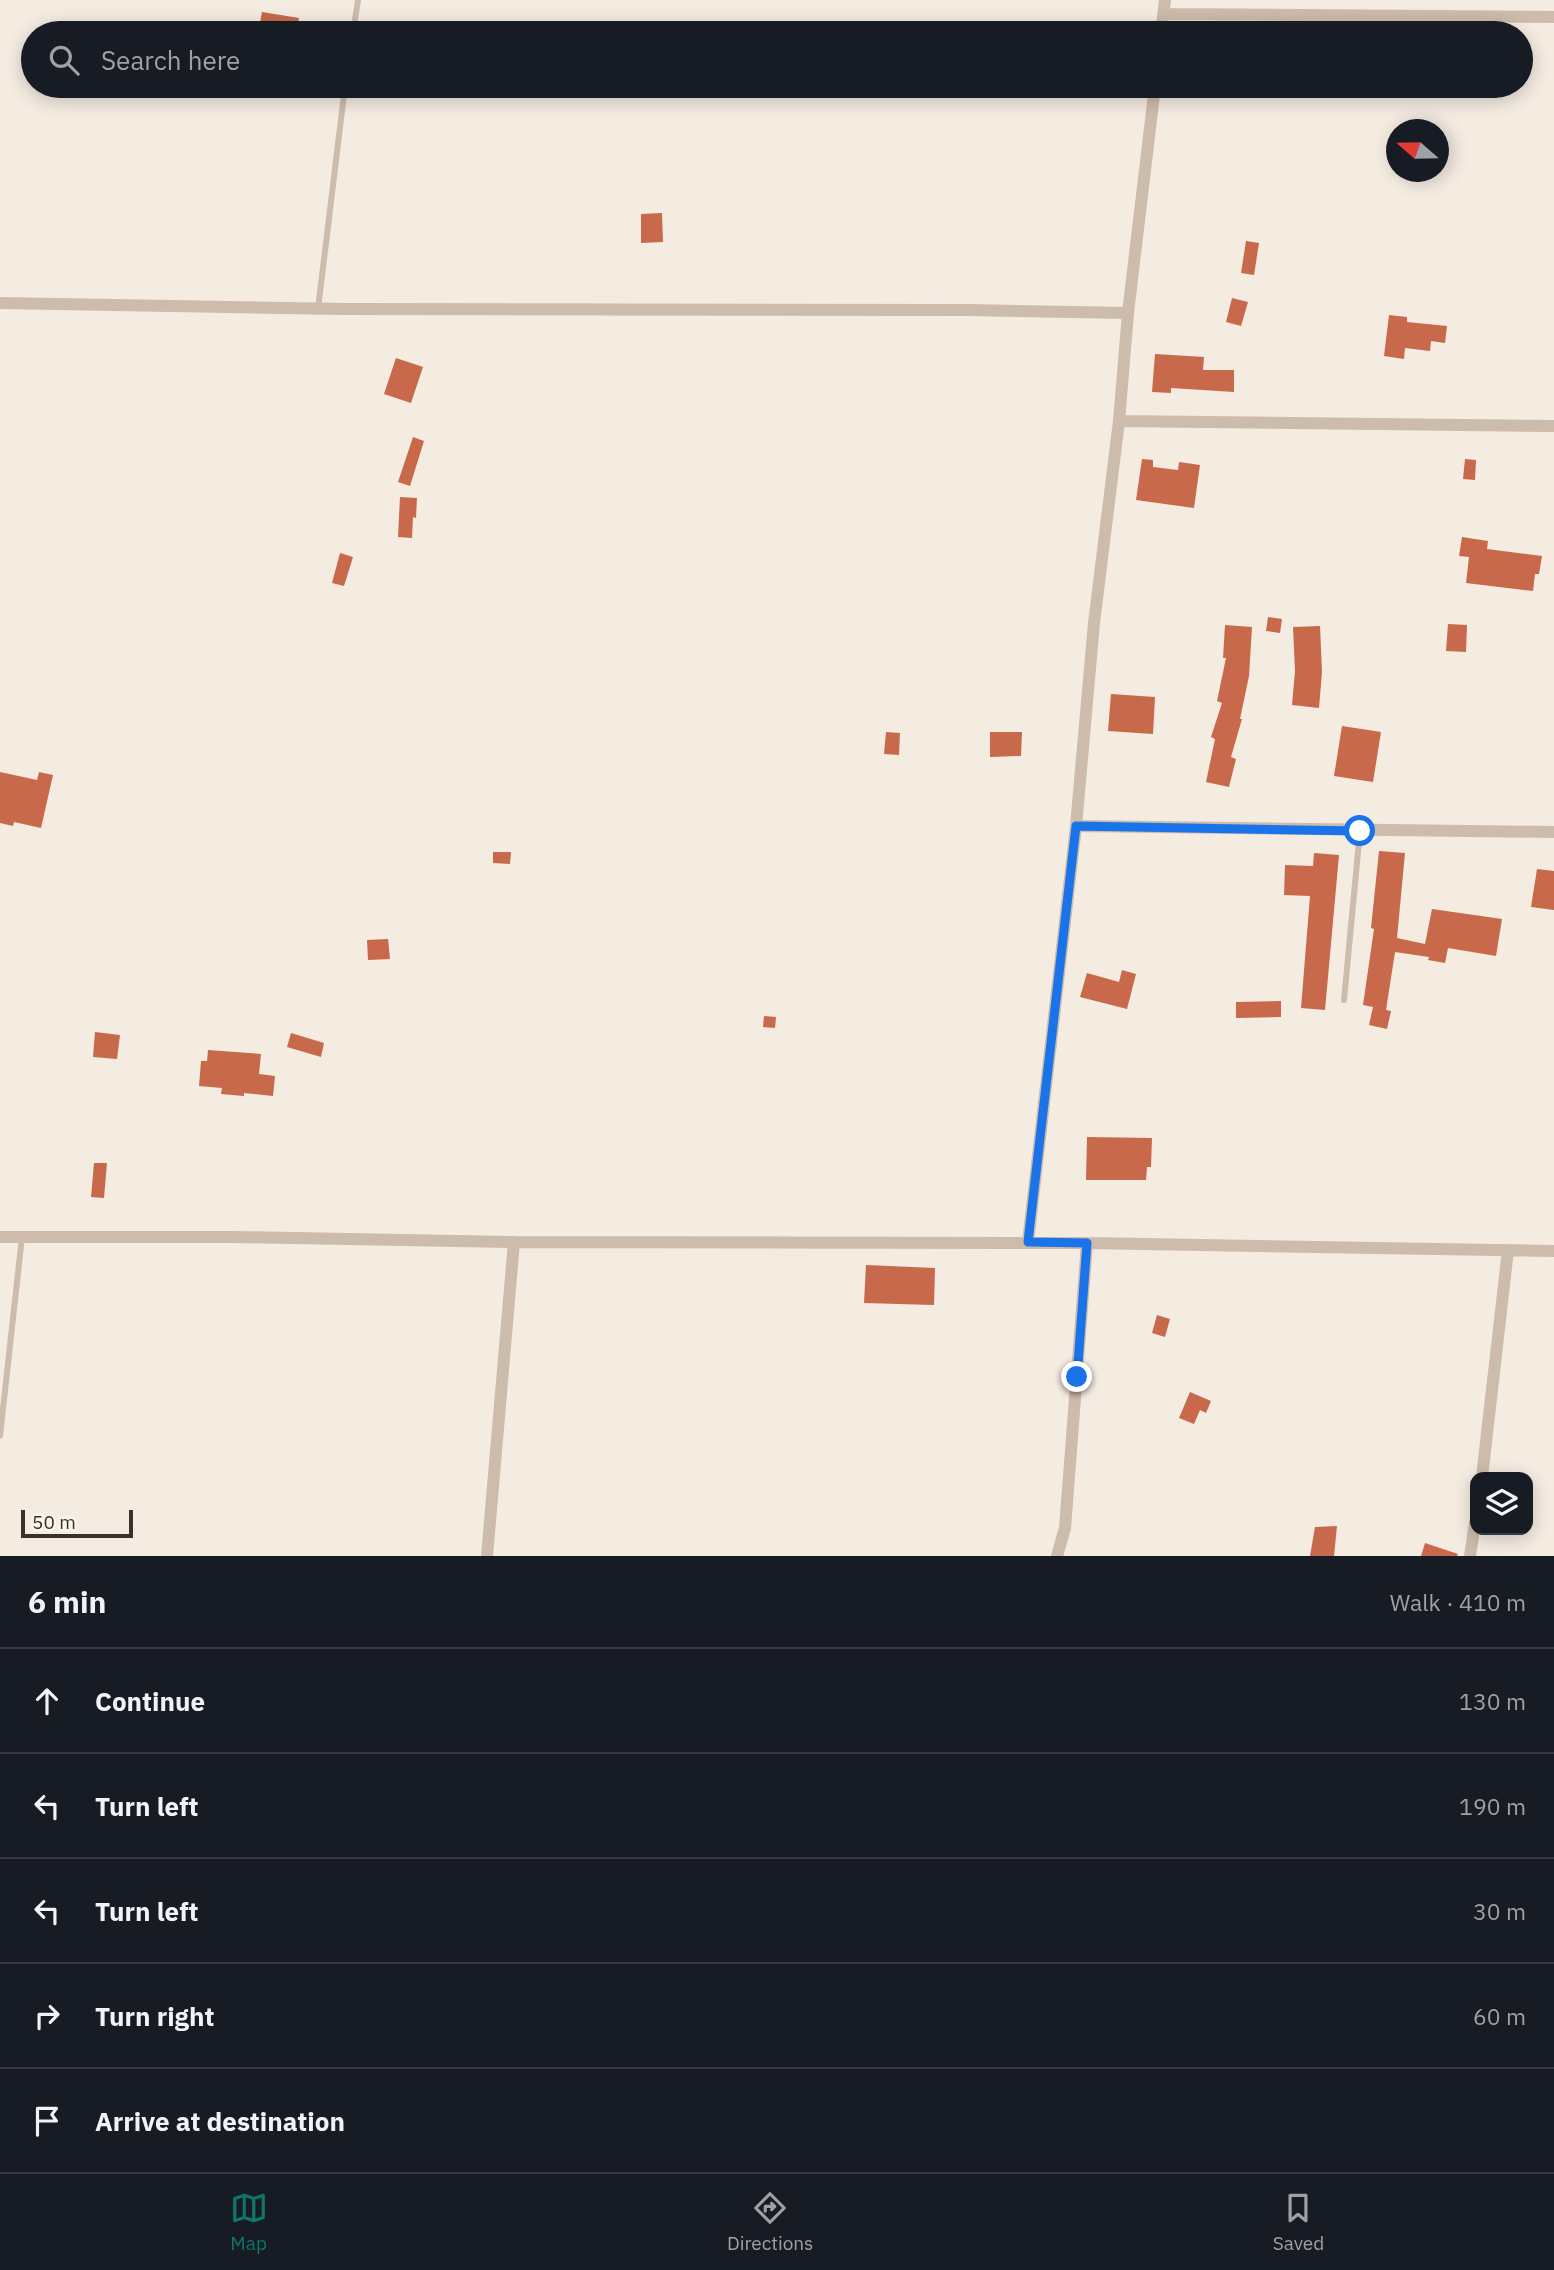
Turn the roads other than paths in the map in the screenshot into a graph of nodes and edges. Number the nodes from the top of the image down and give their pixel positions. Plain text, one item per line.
1 (358, 0) edge
2 (1165, 0) edge
3 (1164, 14) junction
4 (1554, 17) edge
5 (355, 21) edge
6 (1163, 21) edge
7 (344, 98) edge
8 (1154, 98) edge
9 (0, 303) edge
10 (318, 309) junction
11 (1128, 313) junction
12 (1119, 421) junction
13 (1554, 425) edge
14 (1076, 826) junction
15 (1360, 831) junction
16 (1554, 832) edge
17 (1344, 1000) dead end
18 (0, 1237) edge
19 (22, 1237) junction
20 (514, 1242) junction
21 (1028, 1242) junction
22 (1087, 1243) junction
23 (1508, 1250) junction
24 (1554, 1251) edge
25 (0, 1436) edge
26 (1483, 1472) edge
27 (1473, 1535) edge
28 (487, 1556) edge
29 (1057, 1556) edge
30 (1470, 1556) edge

1 - 5 lane
2 - 3 street
3 - 4 street
3 - 6 street
7 - 10 lane
8 - 11 street
9 - 10 street
10 - 11 street
11 - 12 street
12 - 13 street
12 - 14 street
14 - 15 street
14 - 21 street
15 - 16 street
15 - 17 lane
18 - 19 street
19 - 20 street
19 - 25 lane
20 - 21 street
20 - 28 street
21 - 22 street
22 - 23 street
22 - 29 street
23 - 24 street
23 - 26 street
27 - 30 street

